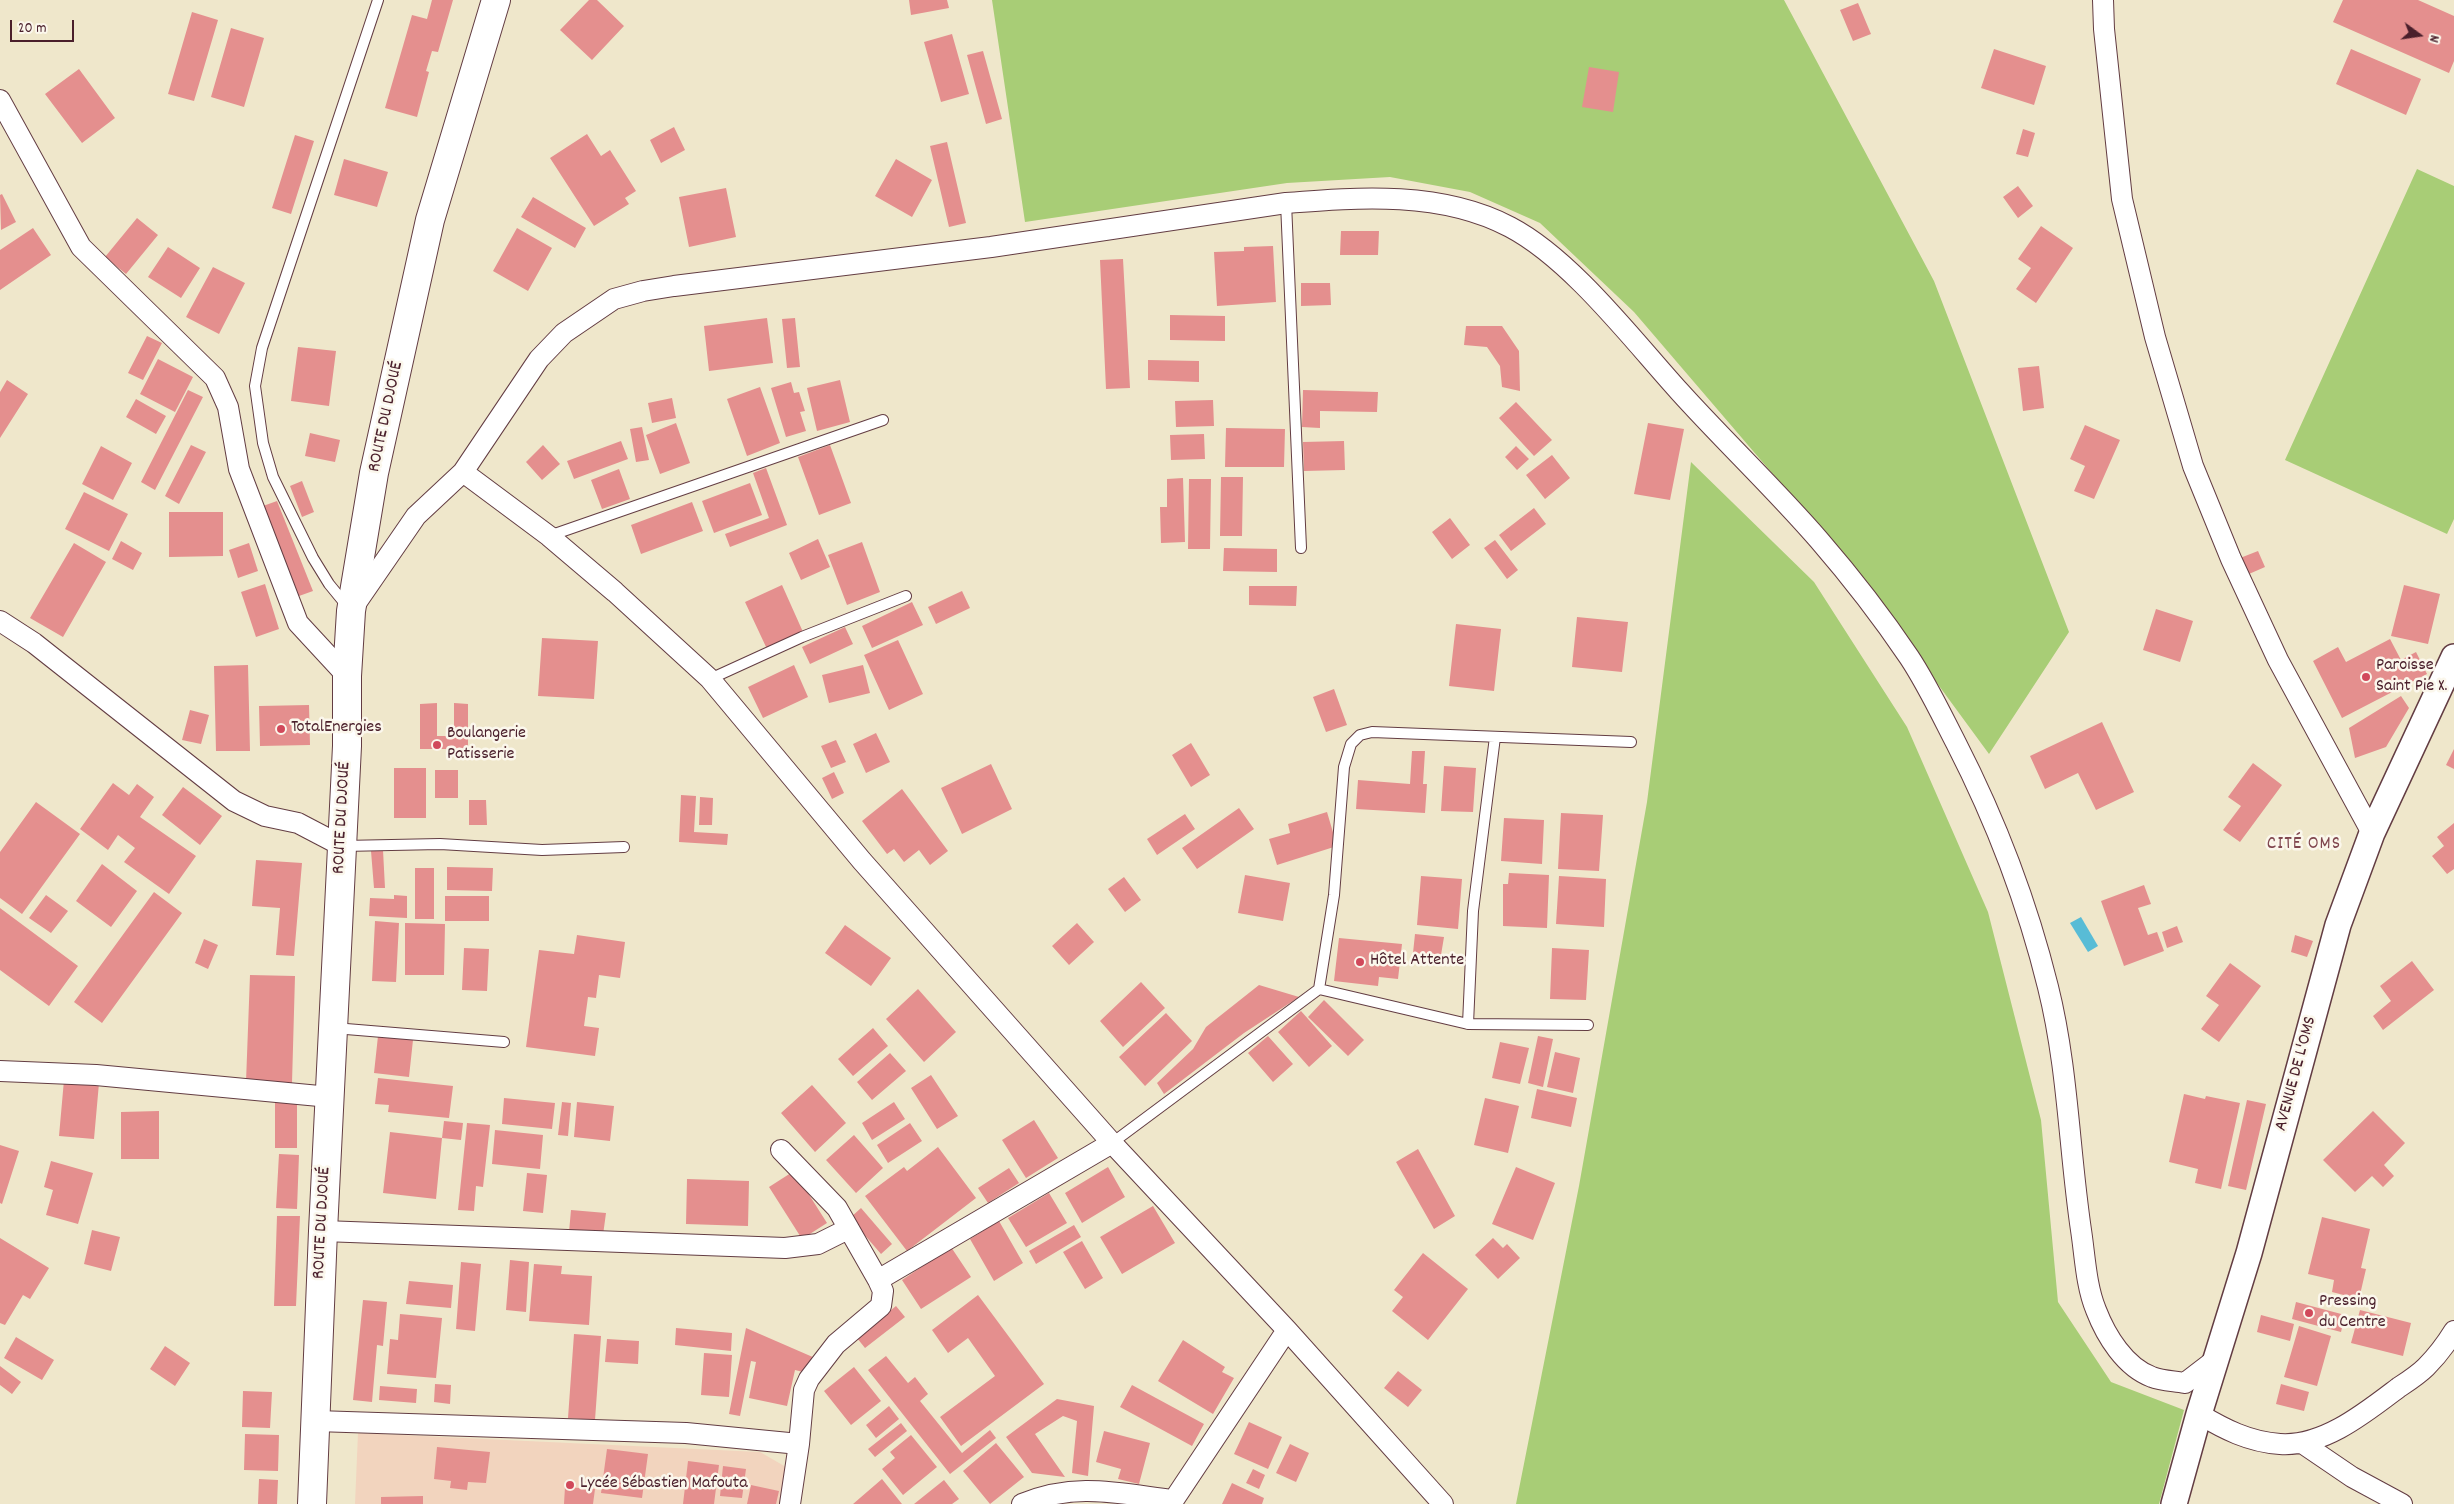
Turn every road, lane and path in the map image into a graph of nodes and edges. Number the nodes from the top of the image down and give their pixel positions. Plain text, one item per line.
1 (378, 0) edge
2 (496, 0) edge
3 (2103, 0) edge
4 (0, 100) edge
5 (1286, 203) junction
6 (883, 420) dead end
7 (463, 472) junction
8 (549, 536) junction
9 (1301, 548) dead end
10 (906, 596) dead end
11 (351, 611) junction
12 (0, 620) edge
13 (2454, 657) edge
14 (347, 676) junction
15 (710, 679) junction
16 (1495, 737) junction
17 (1631, 742) dead end
18 (2372, 833) junction
19 (342, 846) junction
20 (624, 847) dead end
21 (1319, 989) junction
22 (1468, 1024) junction
23 (1588, 1025) dead end
24 (333, 1028) junction
25 (504, 1042) dead end
26 (0, 1071) edge
27 (330, 1097) junction
28 (1112, 1143) junction
29 (781, 1150) dead end
30 (848, 1229) junction
31 (323, 1231) junction
32 (878, 1280) junction
33 (1287, 1330) junction
34 (2454, 1331) edge
35 (2215, 1360) junction
36 (2198, 1414) junction
37 (316, 1421) junction
38 (2302, 1443) junction
39 (799, 1444) junction
40 (1171, 1502) edge
41 (312, 1504) edge
42 (790, 1504) edge
43 (1022, 1504) edge
44 (1443, 1504) edge
45 (2174, 1504) edge
46 (2402, 1504) edge

1 - 11 lane
2 - 11 main road, ROUTE DU DJOUÉ
3 - 18 street
4 - 14 street
5 - 7 street
5 - 9 lane
5 - 35 street
6 - 8 lane
7 - 8 street
7 - 11 street
8 - 15 street
10 - 15 lane
11 - 14 main road, ROUTE DU DJOUÉ
12 - 19 street
13 - 18 street, AVENUE DE L'OMS
14 - 19 main road, ROUTE DU DJOUÉ
15 - 28 street
16 - 17 lane
16 - 21 lane
16 - 22 lane
18 - 35 street, AVENUE DE L'OMS
19 - 20 lane
19 - 24 main road, ROUTE DU DJOUÉ
21 - 22 lane
21 - 28 lane
22 - 23 lane
24 - 25 lane
24 - 27 main road, ROUTE DU DJOUÉ
26 - 27 street
27 - 31 main road, ROUTE DU DJOUÉ
28 - 32 street
28 - 33 street
29 - 30 street
30 - 31 street
30 - 32 street
31 - 37 main road, ROUTE DU DJOUÉ
32 - 39 street
33 - 40 street
33 - 44 street
34 - 38 street
35 - 36 street, AVENUE DE L'OMS
36 - 38 street
36 - 45 street, AVENUE DE L'OMS
37 - 39 street
37 - 41 main road, ROUTE DU DJOUÉ
38 - 46 street
39 - 42 street
40 - 43 street

